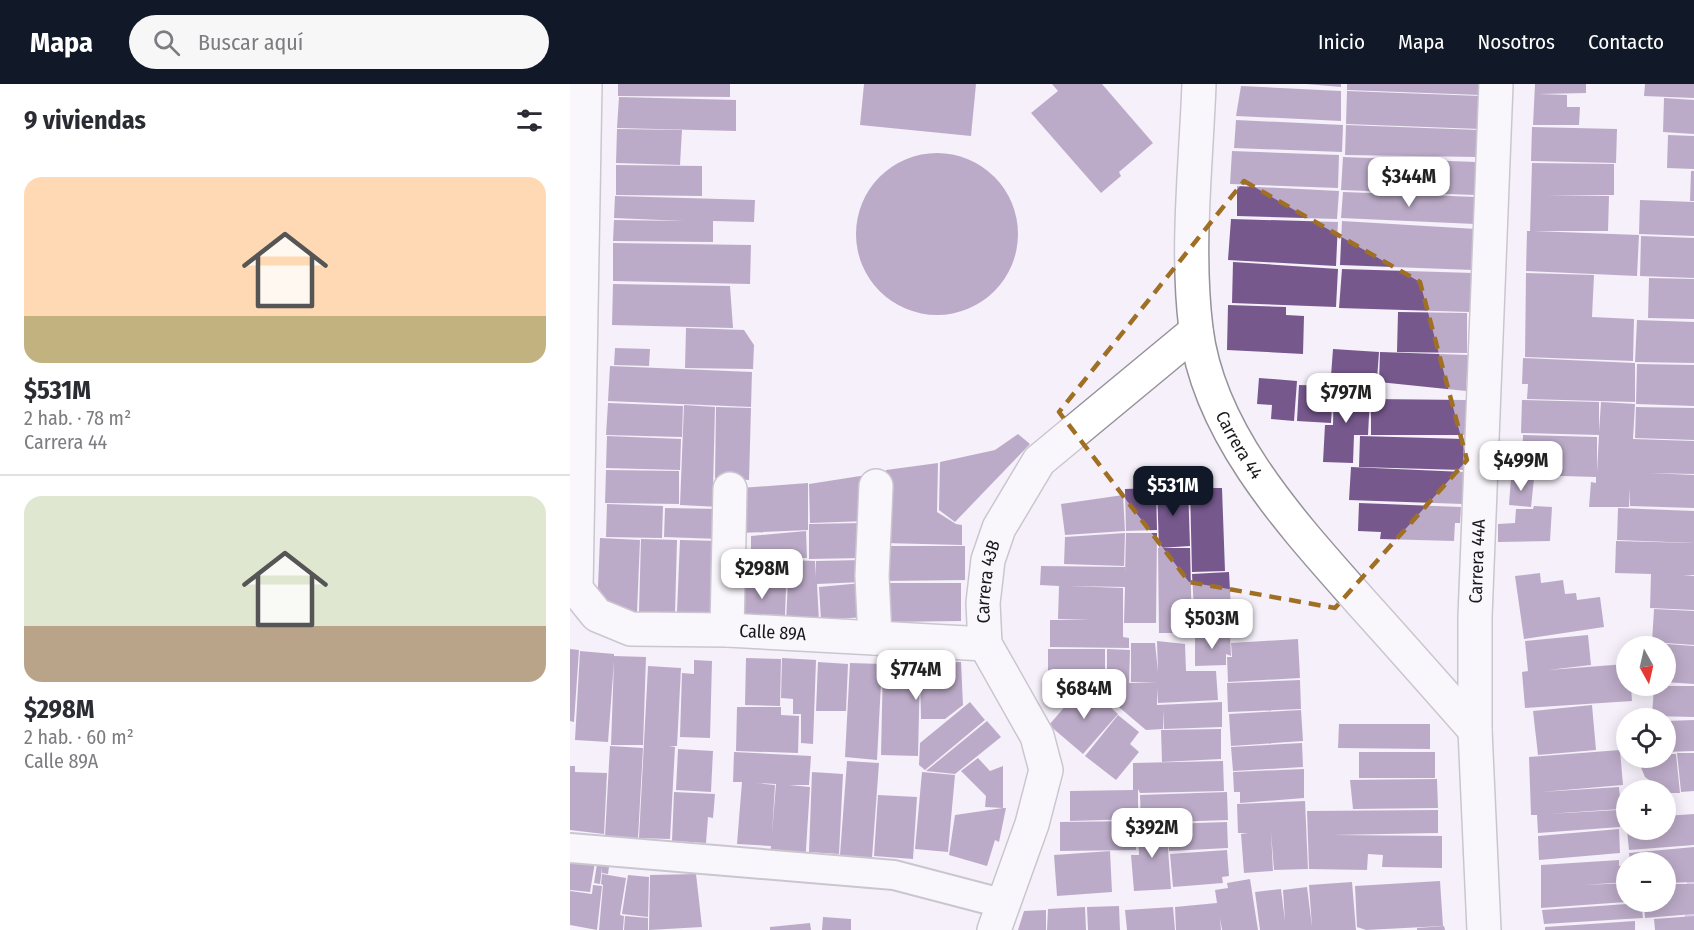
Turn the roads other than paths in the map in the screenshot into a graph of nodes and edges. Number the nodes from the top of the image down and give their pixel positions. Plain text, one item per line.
1 (585, 84) edge
2 (1198, 84) edge
3 (1496, 84) edge
4 (1196, 331) junction
5 (575, 347) edge
6 (876, 486) dead end
7 (730, 489) dead end
8 (727, 630) junction
9 (875, 638) junction
10 (985, 644) junction
11 (1475, 730) junction
12 (570, 848) edge
13 (1003, 908) edge
14 (1484, 930) edge

1 - 5 street
2 - 4 street, Carrera 44
3 - 11 street, Carrera 44A
4 - 10 street, Carrera 43B
4 - 11 street, Carrera 44
5 - 8 street, Calle 89A
6 - 9 street
7 - 8 street
8 - 9 street, Calle 89A
9 - 10 street, Calle 89A
10 - 13 street, Carrera 43B
11 - 14 street, Carrera 44A
12 - 13 street

